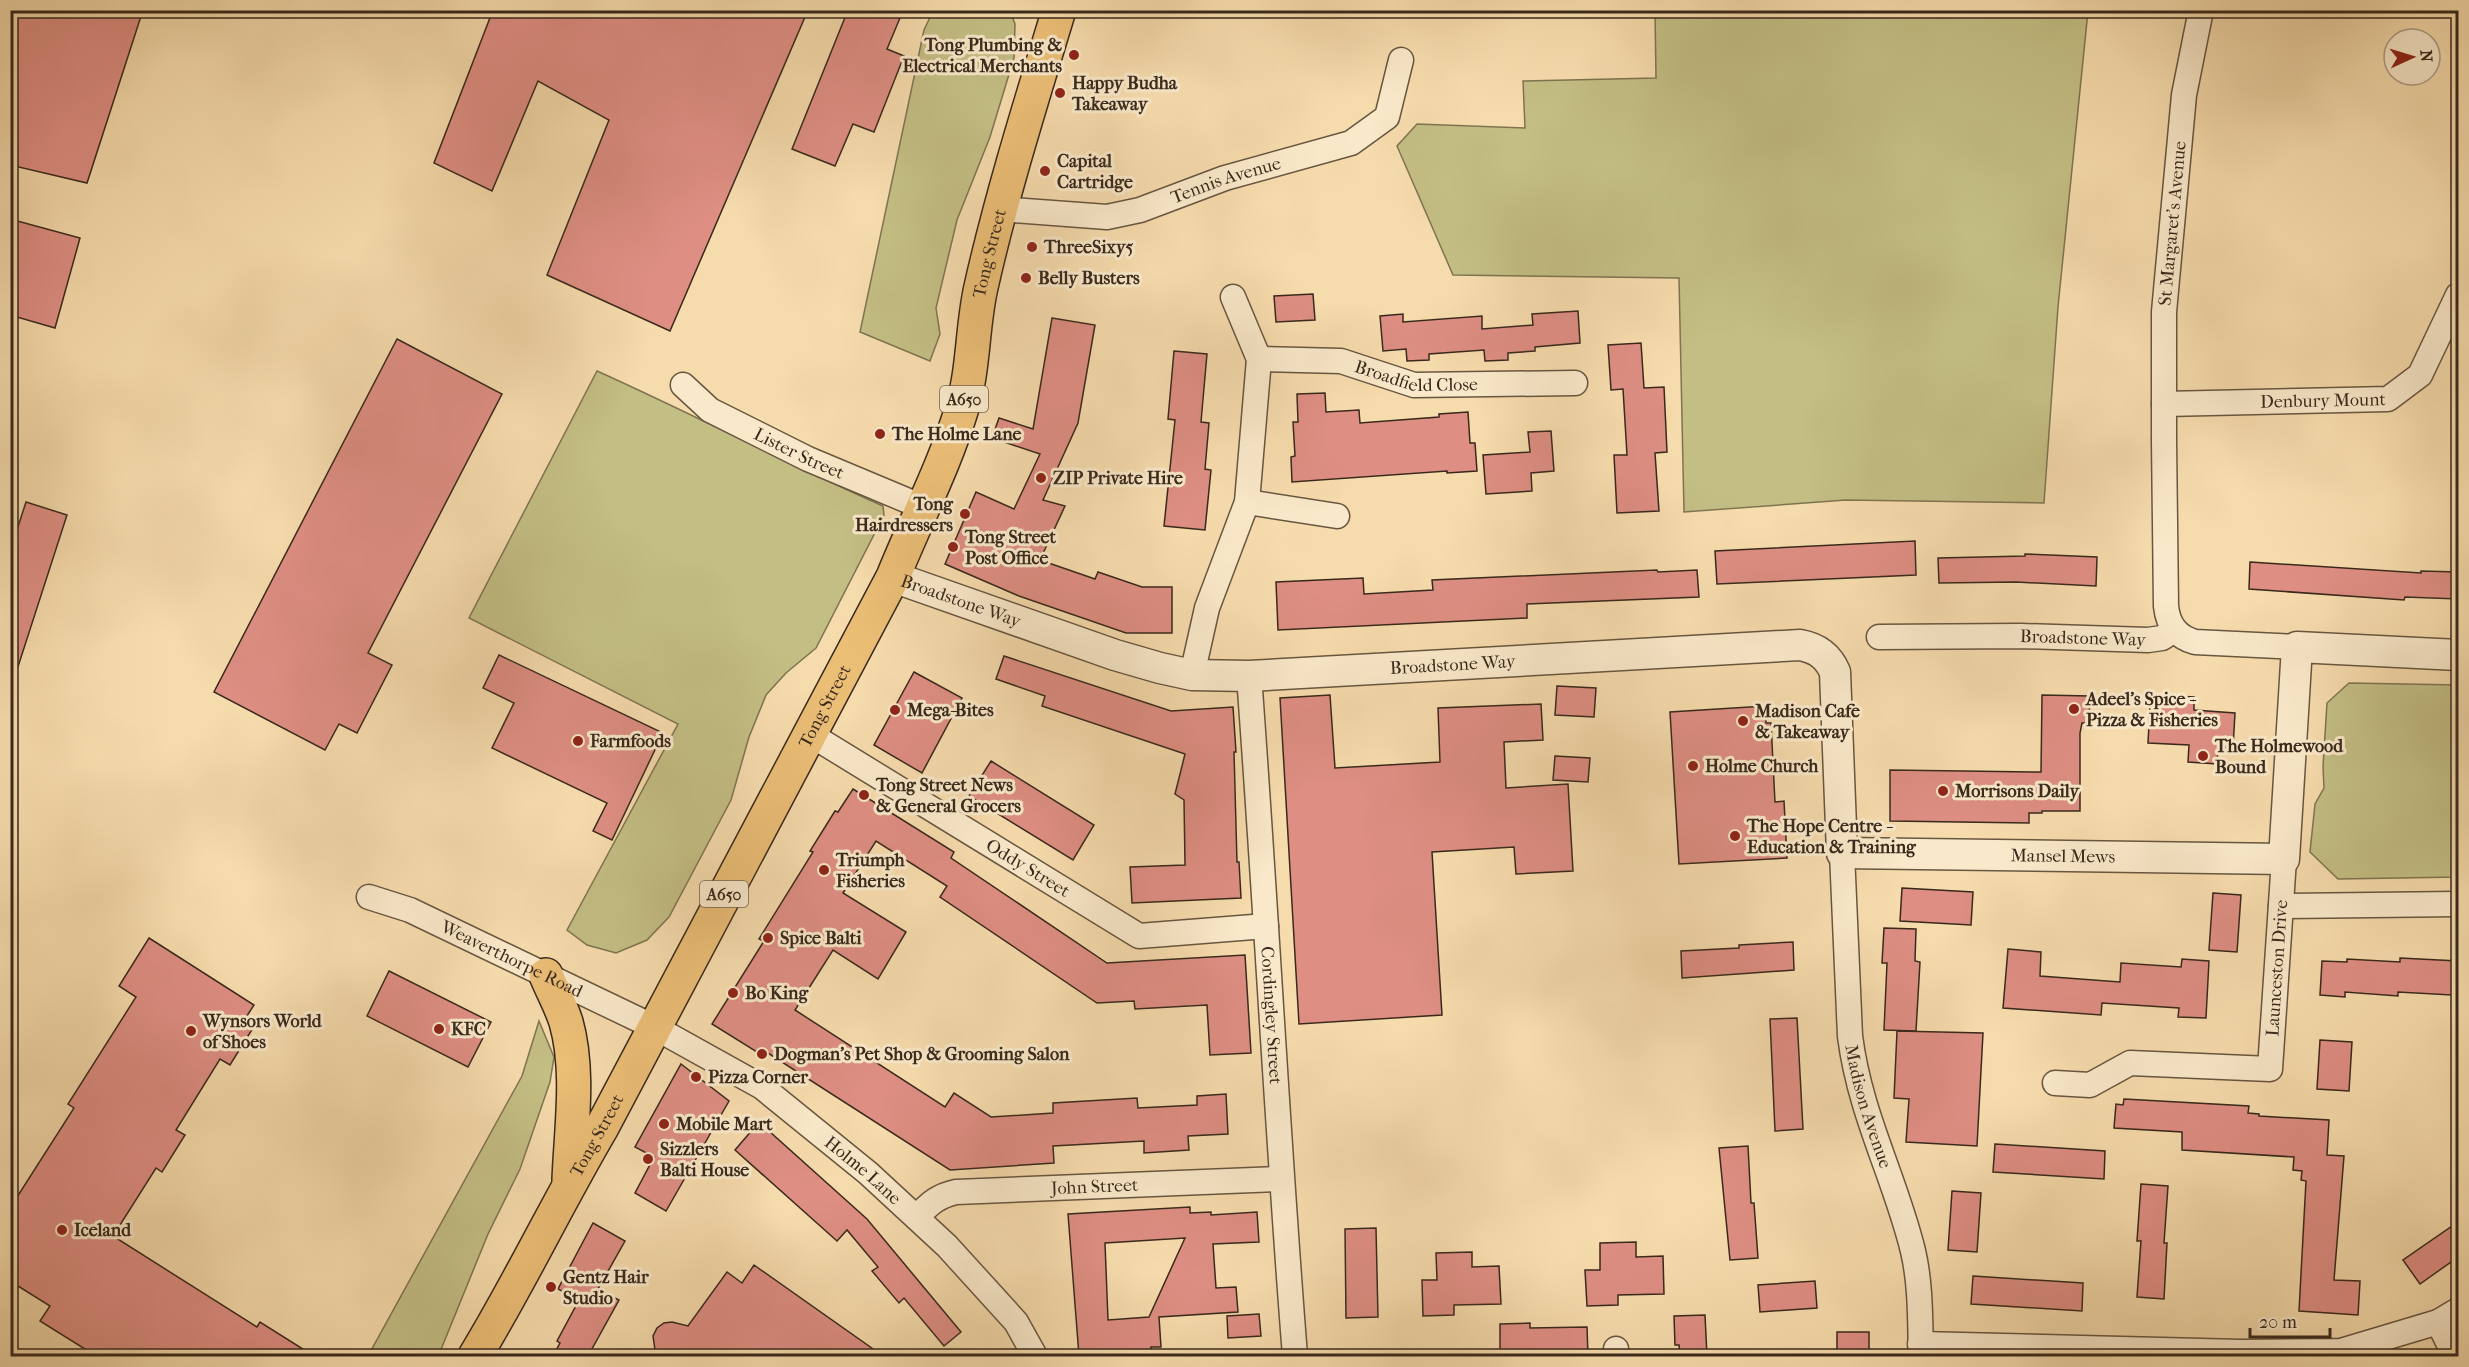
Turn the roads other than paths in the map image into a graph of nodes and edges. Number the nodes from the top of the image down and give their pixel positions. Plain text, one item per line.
1 (1059, 10) edge
2 (2201, 10) edge
3 (1401, 60) dead end
4 (1000, 209) junction
5 (2458, 295) edge
6 (1233, 297) dead end
7 (1258, 359) junction
8 (1575, 383) dead end
9 (683, 385) dead end
10 (2164, 404) junction
11 (1247, 502) junction
12 (925, 508) junction
13 (1337, 516) dead end
14 (893, 577) junction
15 (2174, 630) junction
16 (1879, 637) dead end
17 (2297, 647) junction
18 (2458, 655) edge
19 (1192, 675) junction
20 (1249, 676) junction
21 (808, 733) junction
22 (1842, 854) junction
23 (2284, 859) junction
24 (369, 897) dead end
25 (2458, 904) edge
26 (2282, 906) junction
27 (1266, 926) junction
28 (546, 975) junction
29 (654, 1027) junction
30 (2055, 1083) dead end
31 (1281, 1179) junction
32 (569, 1184) junction
33 (917, 1217) junction
34 (2448, 1316) edge
35 (1921, 1350) edge
36 (2241, 1354) edge
37 (475, 1356) edge
38 (1035, 1356) edge
39 (1295, 1356) edge
40 (2455, 1356) edge

1 - 4 highway, Tong Street / A650
2 - 10 street, St Margaret's Avenue
3 - 4 street, Tennis Avenue
4 - 12 highway, Tong Street / A650
5 - 10 street, Denbury Mount
6 - 7 street
7 - 8 street, Broadfield Close
7 - 11 street
9 - 12 street, Lister Street
10 - 15 street, St Margaret's Avenue
11 - 13 street
11 - 19 street
12 - 14 highway, Tong Street / A650
14 - 19 street, Broadstone Way
14 - 21 highway, Tong Street / A650
15 - 16 street, Broadstone Way
15 - 17 street
17 - 18 street
17 - 23 street, Launceston Drive
19 - 20 street, Broadstone Way
20 - 22 street, Broadstone Way
20 - 27 street, Cordingley Street
21 - 27 street, Oddy Street
21 - 29 highway, Tong Street / A650
22 - 23 street, Mansel Mews
22 - 35 street, Madison Avenue
23 - 26 street, Launceston Drive
24 - 28 street, Weaverthorpe Road
25 - 26 street
26 - 30 street, Launceston Drive
27 - 31 street, Cordingley Street
28 - 29 street, Weaverthorpe Road
28 - 32 highway
29 - 32 highway, Tong Street / A650
29 - 33 street, Holme Lane
31 - 33 street, John Street
31 - 39 street, Cordingley Street
32 - 37 highway, Tong Street / A650
33 - 38 street, Holme Lane
34 - 36 street
34 - 40 street
35 - 36 street

